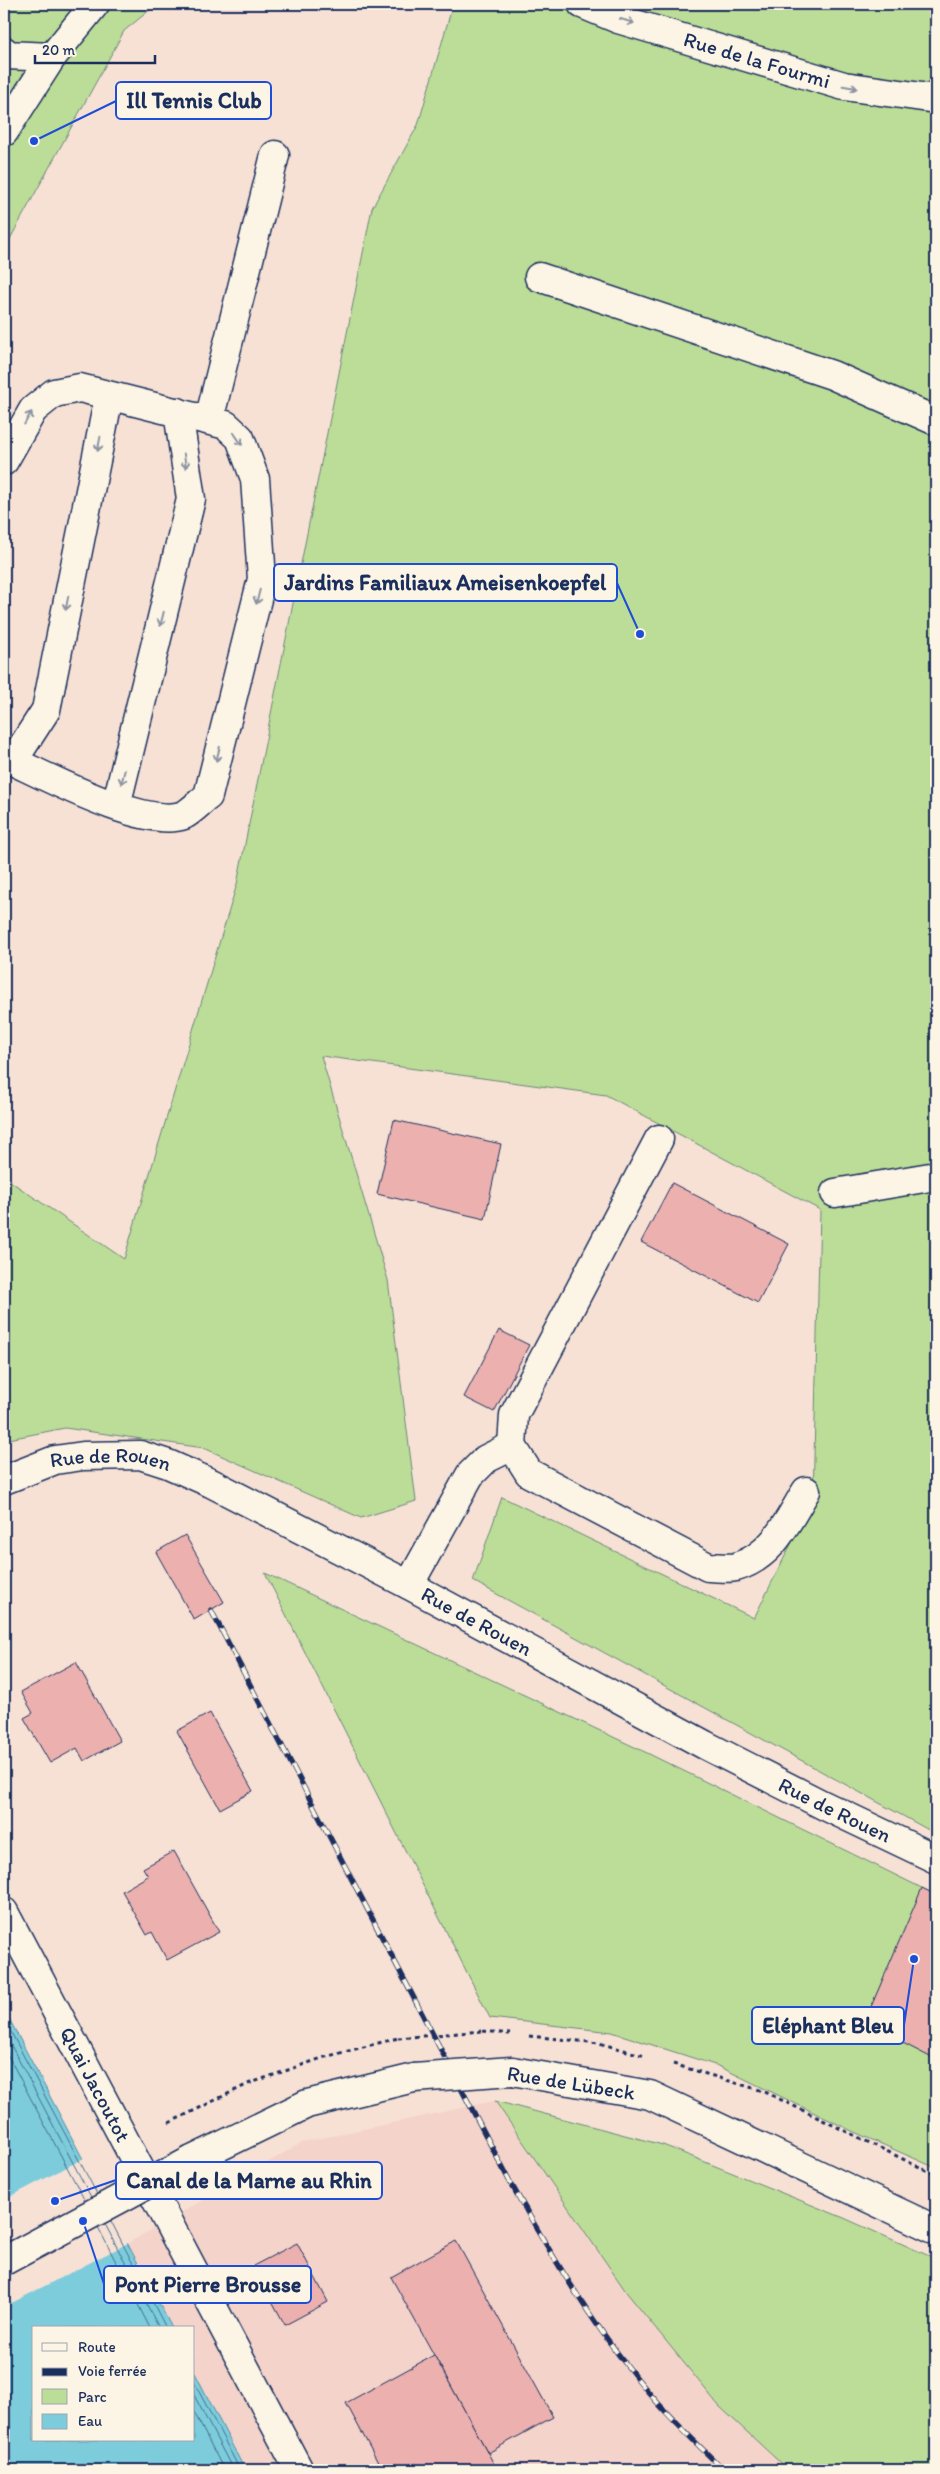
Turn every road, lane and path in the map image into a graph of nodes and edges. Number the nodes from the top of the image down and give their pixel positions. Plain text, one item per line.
1 (95, 4) edge
2 (582, 4) edge
3 (4, 52) edge
4 (52, 57) junction
5 (936, 99) edge
6 (4, 132) edge
7 (275, 154) dead end
8 (539, 277) dead end
9 (109, 396) junction
10 (178, 412) junction
11 (209, 420) junction
12 (936, 420) edge
13 (4, 460) edge
14 (9, 759) edge
15 (116, 806) junction
16 (659, 1139) dead end
17 (936, 1176) edge
18 (835, 1193) dead end
19 (512, 1446) junction
20 (4, 1480) edge
21 (806, 1491) dead end
22 (409, 1585) junction
23 (936, 1859) edge
24 (4, 1912) edge
25 (483, 2031) dead end
26 (398, 2038) dead end
27 (936, 2230) edge
28 (4, 2261) edge
29 (298, 2470) edge

1 - 4 street
2 -> 5 street, Rue de la Fourmi
3 - 4 street
4 - 6 street
7 - 11 street
8 - 12 street
9 - 10 street
13 -> 9 street
9 -> 14 street
10 - 11 street
10 -> 15 street
11 -> 15 street
14 - 15 street
16 - 19 street
17 - 18 street
19 - 21 street
19 - 22 street
20 - 22 street, Rue de Rouen
22 - 23 street, Rue de Rouen
24 - 29 street, Quai Jacoutot
25 - 26 path, bridge
27 - 28 street, Rue de Lübeck, bridge

